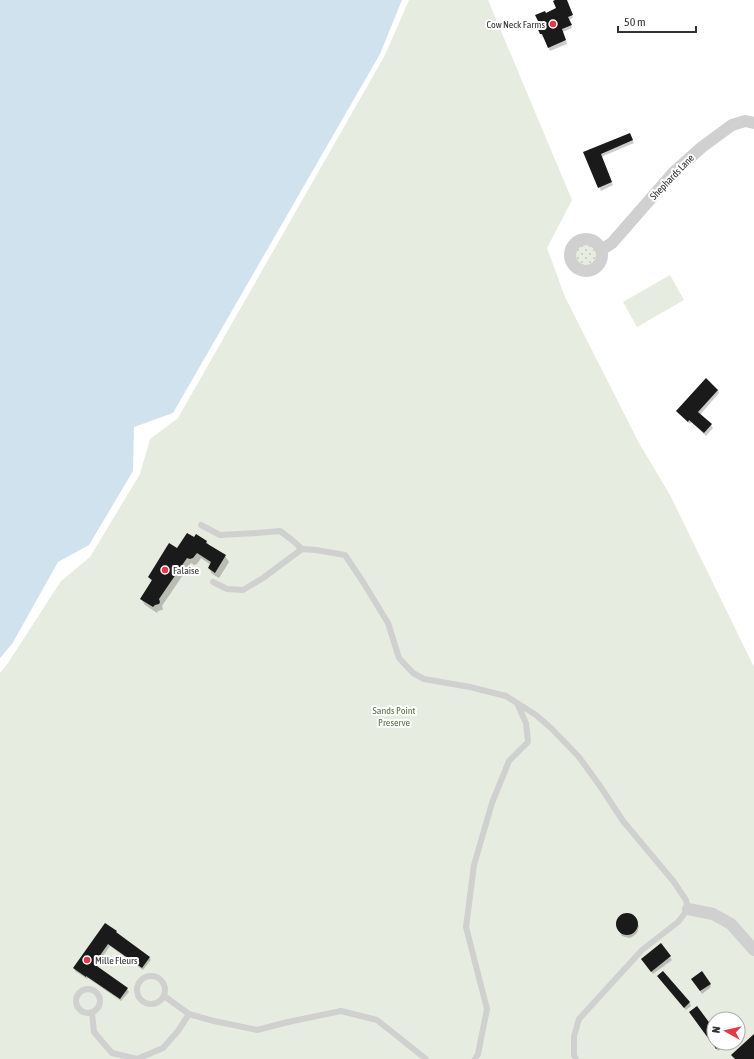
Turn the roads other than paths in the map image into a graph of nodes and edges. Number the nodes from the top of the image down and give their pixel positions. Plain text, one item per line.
1 (754, 122) edge
2 (601, 250) dead end
3 (201, 525) dead end
4 (302, 550) junction
5 (213, 582) dead end
6 (516, 702) junction
7 (688, 909) junction
8 (754, 950) edge
9 (164, 996) junction
10 (92, 1013) junction
11 (188, 1014) junction
12 (426, 1059) edge
13 (475, 1059) edge
14 (576, 1059) edge

1 - 2 street, Shephards Lane
3 - 4 lane
4 - 5 lane
4 - 6 lane
6 - 7 lane
6 - 13 lane
7 - 8 street
7 - 14 lane
9 - 9 lane
9 - 11 lane
10 - 10 lane
10 - 11 lane
11 - 12 lane

